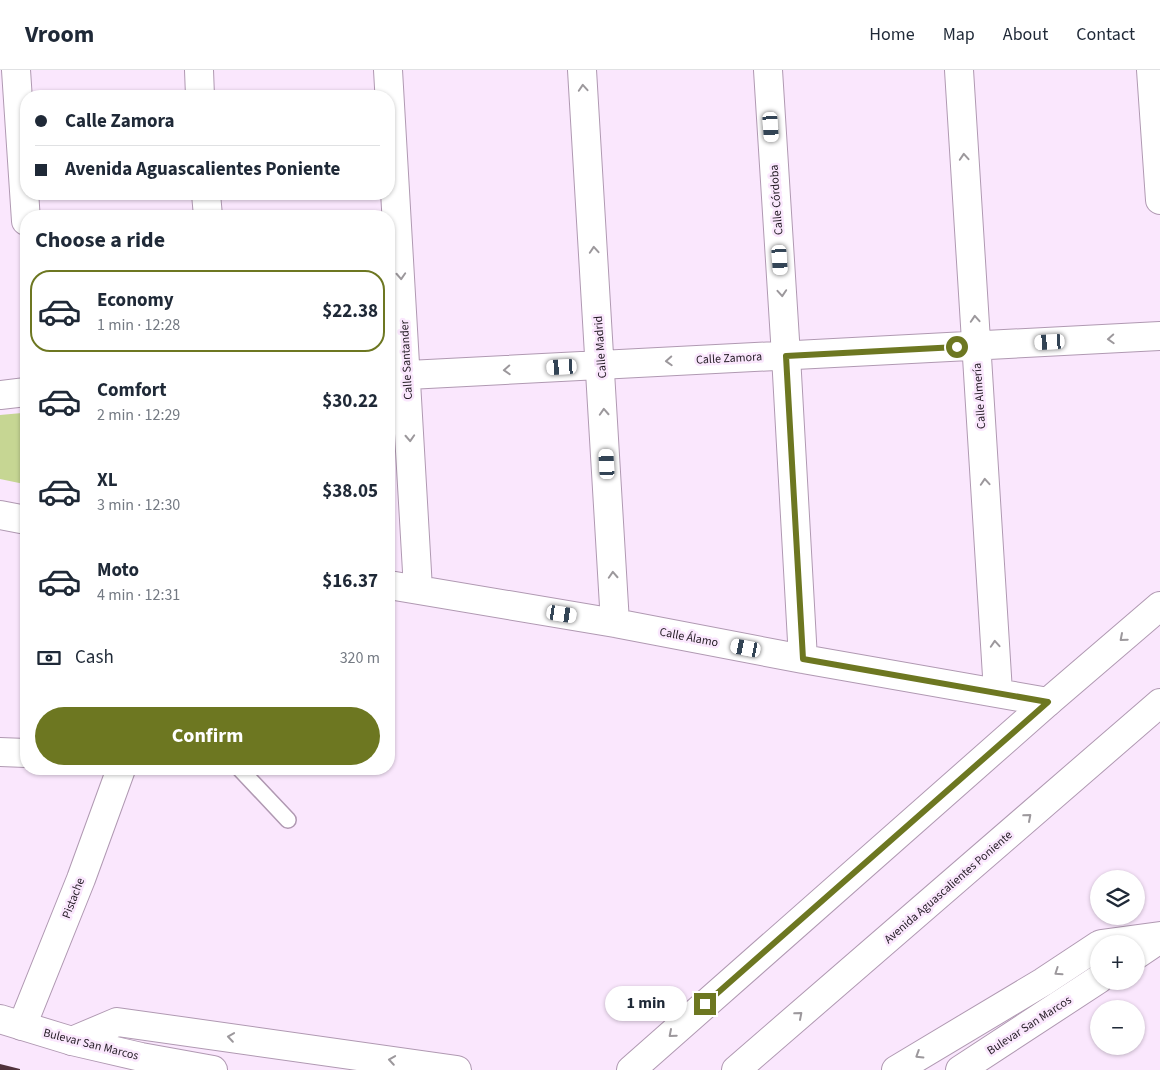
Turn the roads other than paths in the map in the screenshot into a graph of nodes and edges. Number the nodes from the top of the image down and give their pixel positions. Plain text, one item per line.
1 (16, 70) edge
2 (199, 70) edge
3 (388, 70) edge
4 (582, 70) edge
5 (768, 70) edge
6 (959, 70) edge
7 (1151, 70) edge
8 (200, 90) edge
9 (389, 90) edge
10 (20, 130) edge
11 (1160, 200) edge
12 (395, 284) edge
13 (1160, 336) edge
14 (976, 346) junction
15 (786, 356) junction
16 (601, 364) junction
17 (398, 376) edge
18 (20, 393) edge
19 (0, 395) edge
20 (0, 515) edge
21 (20, 519) edge
22 (395, 586) edge
23 (418, 589) junction
24 (1160, 606) edge
25 (616, 623) junction
26 (803, 659) junction
27 (998, 692) junction
28 (1048, 702) junction
29 (1160, 703) edge
30 (0, 752) edge
31 (20, 753) edge
32 (119, 775) edge
33 (246, 775) edge
34 (288, 820) dead end
35 (1160, 938) edge
36 (1145, 940) edge
37 (1145, 949) edge
38 (1090, 951) edge
39 (1090, 985) edge
40 (11, 1023) edge
41 (776, 1035) junction
42 (72, 1041) junction
43 (213, 1070) edge
44 (457, 1070) edge
45 (631, 1070) edge
46 (736, 1070) edge
47 (762, 1070) edge
48 (896, 1070) edge
49 (960, 1070) edge

1 - 10 street
2 - 8 street
3 -> 9 street, Calle Santander
16 -> 4 street, Calle Madrid
5 -> 15 street, Calle Córdoba
14 -> 6 street, Calle Almería
7 - 11 street
12 -> 17 street, Calle Santander
13 -> 14 street, Calle Zamora
14 - 15 street, Calle Zamora
27 -> 14 street, Calle Almería
15 -> 16 street, Calle Zamora
15 - 26 street, Calle Córdoba
16 -> 17 street, Calle Zamora
25 -> 16 street, Calle Madrid
17 -> 23 street, Calle Santander
18 - 19 street
20 - 21 street
22 - 23 street, Calle Álamo
23 - 25 street, Calle Álamo
24 -> 28 street
25 - 26 street, Calle Álamo
26 - 27 street, Calle Álamo
27 - 28 street, Calle Álamo
28 -> 45 street
41 -> 29 street, Avenida Aguascalientes Poniente
30 - 31 street
32 - 40 street, Pistache
33 - 34 lane
35 - 36 street
35 - 37 street
38 -> 48 street
39 - 49 street, Bulevar San Marcos
40 - 42 street, Bulevar San Marcos
41 - 46 street, Avenida Aguascalientes Poniente
41 - 47 street
42 - 43 street, Bulevar San Marcos
44 -> 42 street

